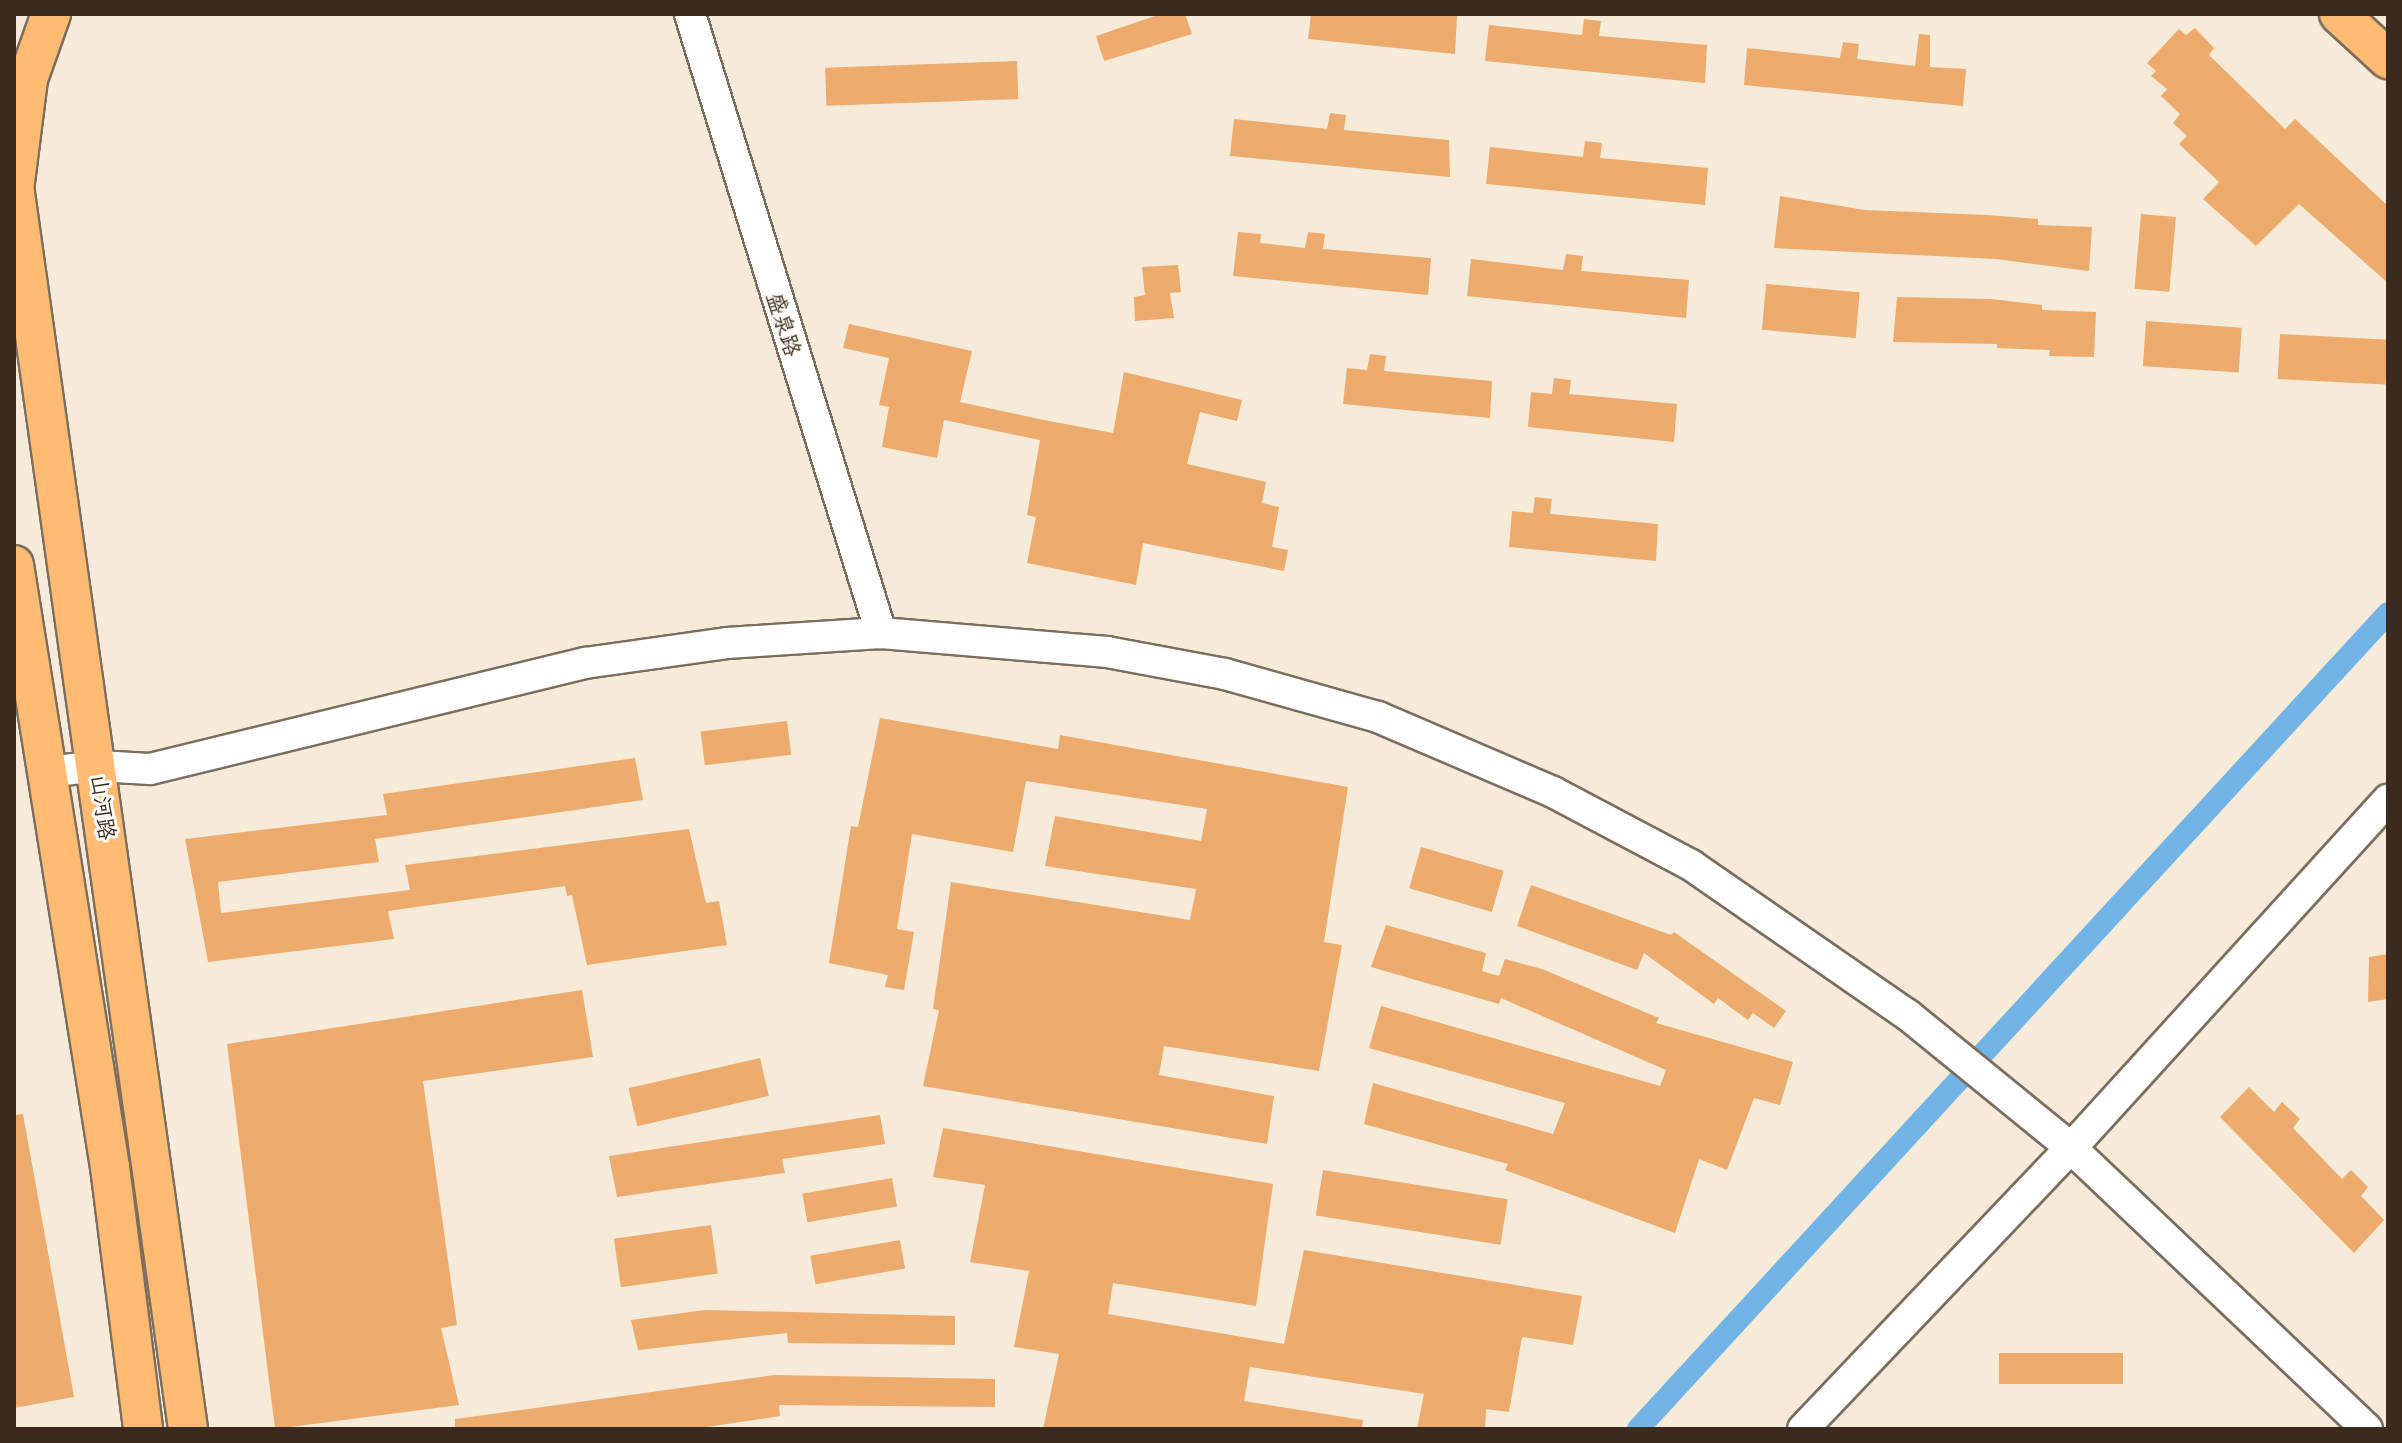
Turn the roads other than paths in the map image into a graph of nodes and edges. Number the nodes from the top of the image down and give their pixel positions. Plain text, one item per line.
1 (51, 14) edge
2 (690, 14) edge
3 (2339, 14) edge
4 (2388, 59) edge
5 (14, 188) edge
6 (14, 565) edge
7 (881, 633) junction
8 (98, 766) junction
9 (47, 772) junction
10 (2388, 800) edge
11 (2071, 1148) junction
12 (143, 1429) edge
13 (188, 1429) edge
14 (1803, 1429) edge
15 (2367, 1429) edge

1 - 5 main road, 山河路
2 - 7 street, 盛泉路
3 - 4 main road
5 - 8 main road, 山河路
6 - 9 main road
7 - 8 street
7 - 11 street
8 - 9 street
8 - 13 main road, 山河路
9 - 12 main road
10 - 11 street
11 - 14 street
11 - 15 street

